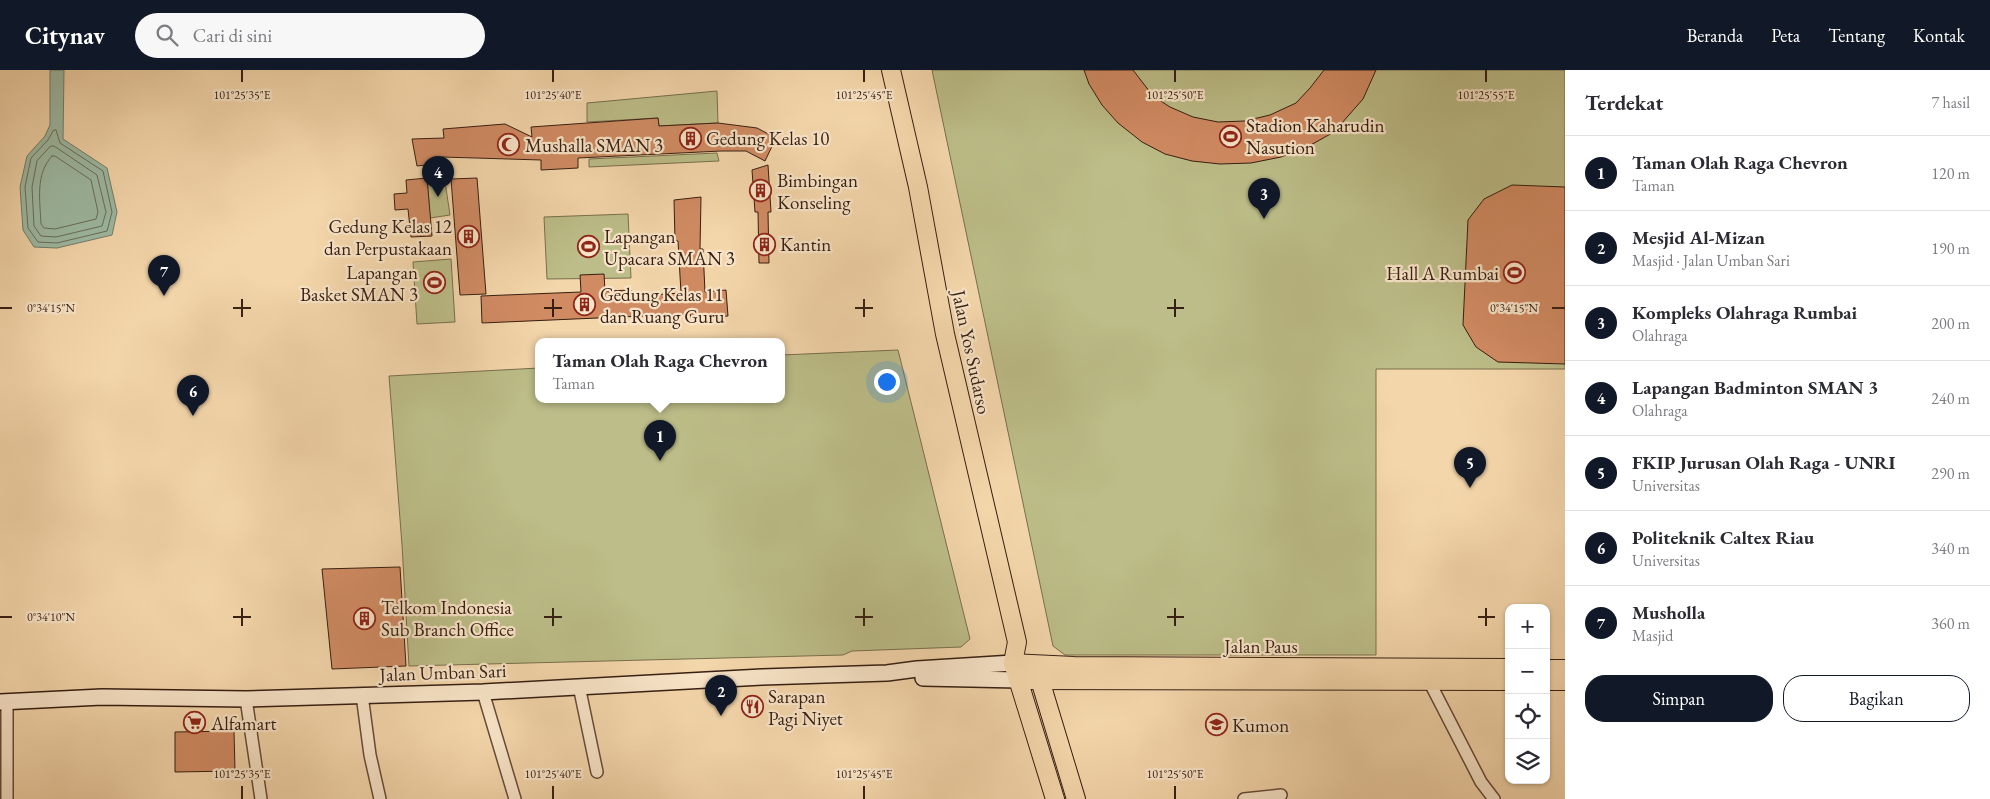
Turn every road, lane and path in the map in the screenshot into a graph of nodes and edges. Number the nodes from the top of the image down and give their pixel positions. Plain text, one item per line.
1 (891, 70) edge
2 (1017, 642) junction
3 (1505, 668) edge
4 (1550, 669) edge
5 (1565, 669) edge
6 (1016, 672) junction
7 (1038, 672) junction
8 (1430, 681) junction
9 (1505, 681) edge
10 (1550, 682) edge
11 (1565, 682) edge
12 (579, 686) junction
13 (483, 692) junction
14 (362, 695) junction
15 (246, 699) junction
16 (4, 702) edge
17 (597, 772) dead end
18 (1280, 795) dead end
19 (8, 799) edge
20 (261, 799) edge
21 (380, 799) edge
22 (515, 799) edge
23 (1055, 799) edge
24 (1076, 799) edge
25 (1244, 799) edge
26 (1494, 799) edge

1 - 2 main road, Jalan Yos Sudarso
2 - 6 main road, Jalan Yos Sudarso
2 - 7 main road, Jalan Yos Sudarso
3 - 7 main road, Jalan Paus
4 - 5 main road
6 - 7 main road, Jalan Paus
6 - 12 main road, Jalan Umban Sari
6 - 23 main road, Jalan Yos Sudarso
7 - 8 main road, Jalan Paus
7 - 24 main road, Jalan Yos Sudarso
8 - 9 main road, Jalan Paus
8 - 26 street
10 - 11 main road
12 - 13 main road, Jalan Umban Sari
12 - 17 street
13 - 14 main road, Jalan Umban Sari
13 - 22 street
14 - 15 main road, Jalan Umban Sari
14 - 21 street
15 - 16 main road, Jalan Umban Sari
15 - 20 street
16 - 19 street
18 - 25 street

